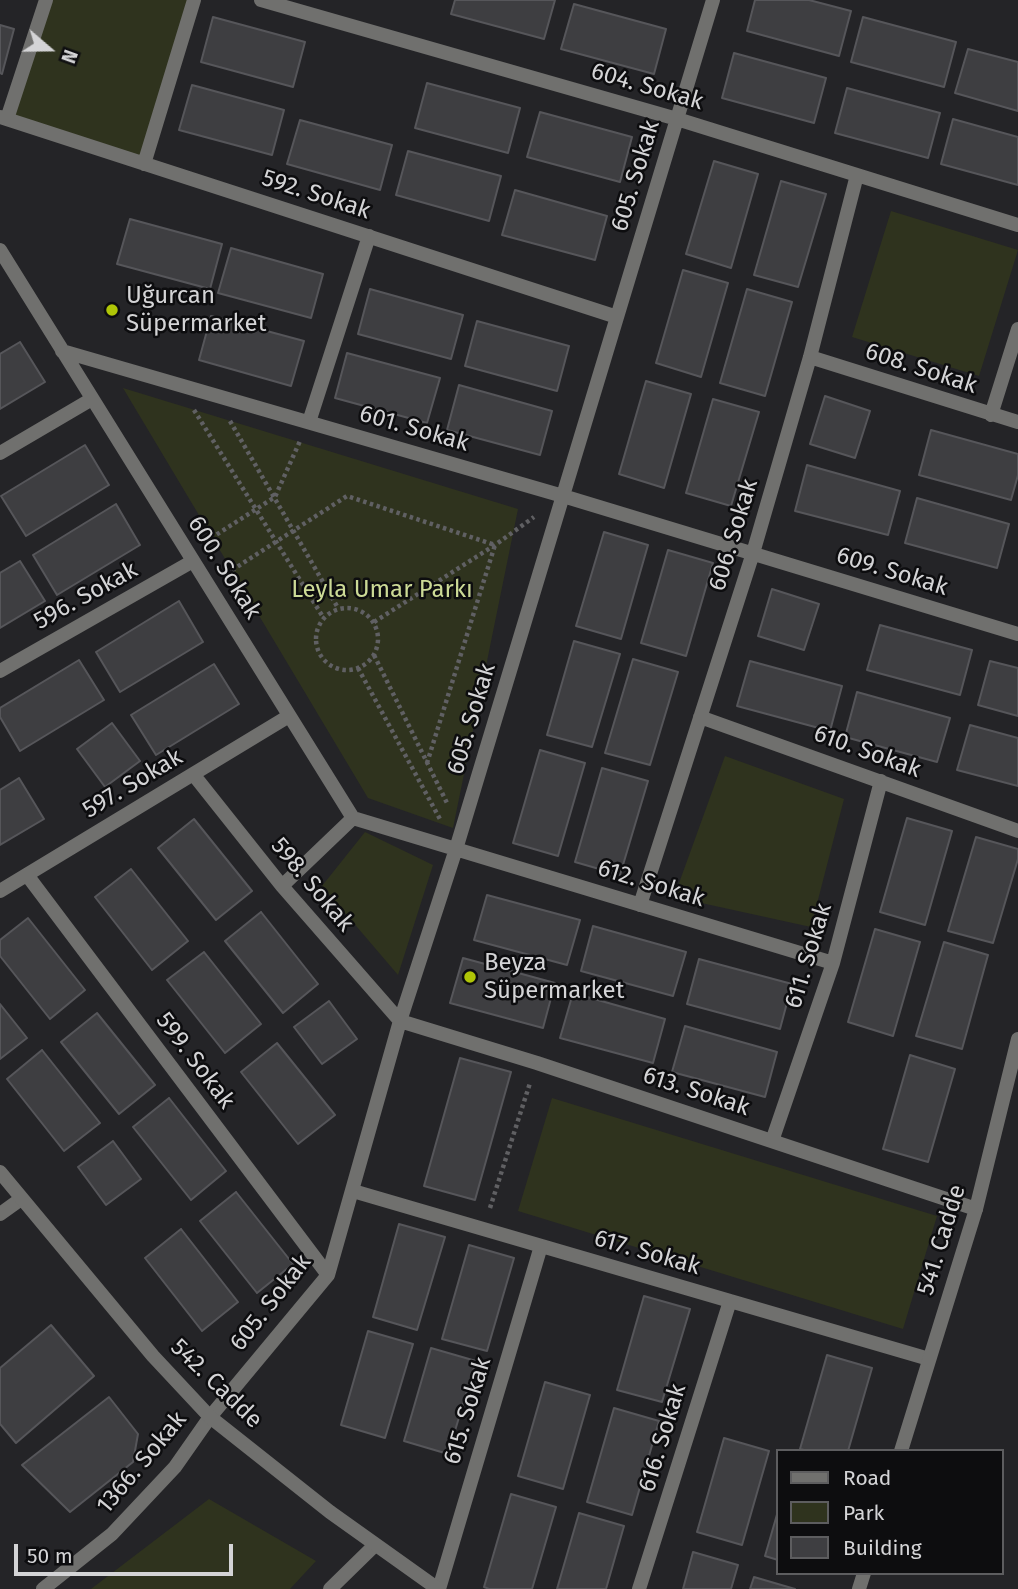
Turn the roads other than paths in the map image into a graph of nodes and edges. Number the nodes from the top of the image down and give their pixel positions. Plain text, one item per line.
1 (46, 0) edge
2 (194, 0) edge
3 (261, 0) edge
4 (713, 0) edge
5 (4, 118) edge
6 (677, 119) junction
7 (145, 163) junction
8 (857, 175) junction
9 (1018, 225) edge
10 (369, 236) junction
11 (0, 250) edge
12 (617, 317) junction
13 (1018, 329) edge
14 (62, 351) junction
15 (810, 357) junction
16 (92, 399) junction
17 (991, 415) junction
18 (309, 422) junction
19 (1018, 422) edge
20 (0, 453) edge
21 (563, 496) junction
22 (753, 553) junction
23 (194, 561) junction
24 (1018, 634) edge
25 (0, 670) edge
26 (289, 716) junction
27 (700, 717) junction
28 (193, 775) junction
29 (881, 781) junction
30 (353, 818) junction
31 (1018, 831) edge
32 (456, 849) junction
33 (27, 875) junction
34 (282, 886) junction
35 (0, 891) edge
36 (640, 905) junction
37 (833, 962) junction
38 (400, 1021) junction
39 (1018, 1040) edge
40 (772, 1141) junction
41 (0, 1171) edge
42 (353, 1191) junction
43 (21, 1199) junction
44 (976, 1209) junction
45 (0, 1214) edge
46 (541, 1246) junction
47 (328, 1275) junction
48 (730, 1301) junction
49 (929, 1359) junction
50 (210, 1417) junction
51 (902, 1449) edge
52 (375, 1545) junction
53 (43, 1589) edge
54 (330, 1589) edge
55 (439, 1589) edge
56 (639, 1589) edge

1 - 5 street
2 - 7 street
3 - 6 street, 604. Sokak
4 - 6 street, 605. Sokak
5 - 7 street, 592. Sokak
6 - 8 street, 604. Sokak
6 - 12 street, 605. Sokak
7 - 10 street, 592. Sokak
8 - 9 street, 604. Sokak
8 - 15 street, 606. Sokak
10 - 12 street, 592. Sokak
10 - 18 street
11 - 14 street, 600. Sokak
12 - 21 street, 605. Sokak
13 - 17 street
14 - 16 street, 600. Sokak
14 - 18 street, 601. Sokak
15 - 17 street, 608. Sokak
15 - 22 street, 606. Sokak
16 - 20 street
16 - 23 street, 600. Sokak
17 - 19 street, 608. Sokak
18 - 21 street, 601. Sokak
21 - 22 street, 601. Sokak
21 - 32 street, 605. Sokak
22 - 24 street, 609. Sokak
22 - 27 street, 606. Sokak
23 - 25 street, 596. Sokak
23 - 26 street, 600. Sokak
26 - 28 street, 597. Sokak
26 - 30 street, 600. Sokak
27 - 29 street, 610. Sokak
27 - 36 street, 606. Sokak
28 - 33 street, 597. Sokak
28 - 34 street, 598. Sokak
29 - 31 street, 610. Sokak
29 - 37 street, 611. Sokak
30 - 32 street
30 - 34 street
32 - 36 street, 612. Sokak
32 - 38 street, 605. Sokak
33 - 35 street, 597. Sokak
33 - 47 street, 599. Sokak
34 - 38 street, 598. Sokak
36 - 37 street, 612. Sokak
37 - 40 street, 611. Sokak
38 - 40 street, 613. Sokak
38 - 42 street, 605. Sokak
39 - 44 street, 541. Cadde
40 - 44 street, 613. Sokak
41 - 43 street, 542. Cadde
42 - 46 street, 617. Sokak
42 - 47 street, 605. Sokak
43 - 45 street
43 - 50 street, 542. Cadde
44 - 49 street, 541. Cadde
46 - 48 street, 617. Sokak
46 - 55 street, 615. Sokak
47 - 50 street, 605. Sokak
48 - 49 street, 617. Sokak
48 - 56 street, 616. Sokak
49 - 51 street, 541. Cadde
50 - 52 street, 542. Cadde
50 - 53 street, 1366. Sokak
52 - 54 street
52 - 55 street, 542. Cadde

